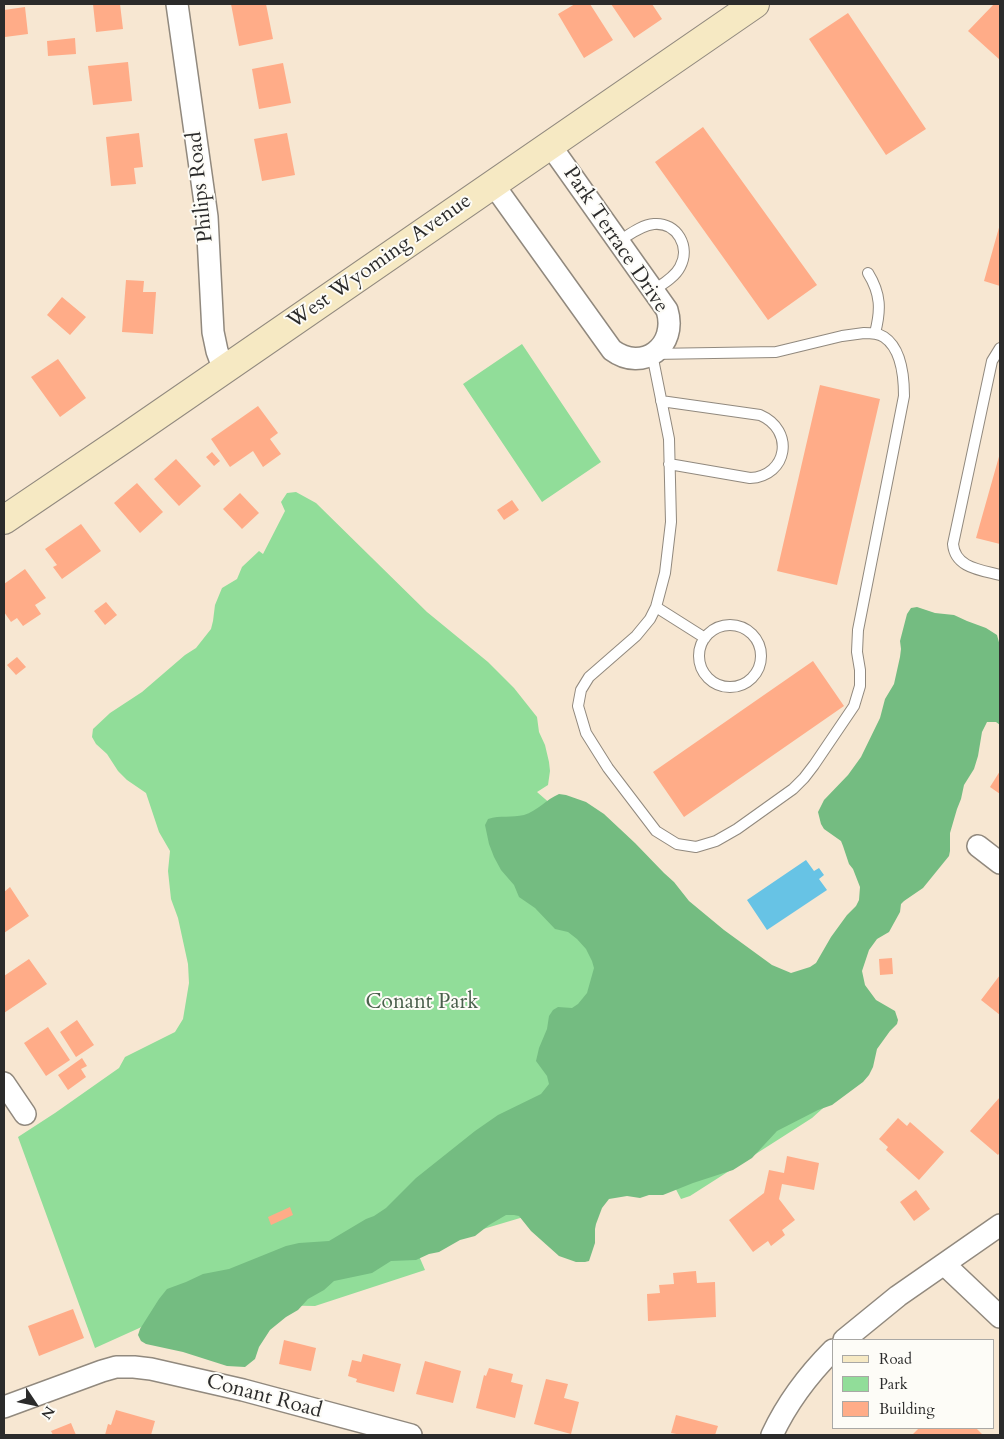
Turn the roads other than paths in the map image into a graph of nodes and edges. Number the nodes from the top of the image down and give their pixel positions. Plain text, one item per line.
1 (177, 4) edge
2 (754, 4) edge
3 (550, 145) junction
4 (493, 184) junction
5 (618, 241) junction
6 (868, 272) dead end
7 (654, 290) junction
8 (875, 333) junction
9 (1000, 348) edge
10 (652, 354) junction
11 (224, 370) junction
12 (661, 401) junction
13 (669, 464) junction
14 (4, 520) edge
15 (1000, 575) edge
16 (656, 607) junction
17 (705, 638) junction
18 (978, 846) dead end
19 (1000, 864) edge
20 (4, 1083) edge
21 (25, 1114) dead end
22 (1000, 1225) edge
23 (944, 1264) junction
24 (1000, 1317) edge
25 (845, 1339) edge
26 (832, 1351) edge
27 (4, 1407) edge
28 (411, 1435) edge
29 (772, 1435) edge

1 - 11 street, Philips Road
2 - 3 main road, West Wyoming Avenue
3 - 4 main road, West Wyoming Avenue
3 - 5 street, Park Terrace Drive
4 - 10 street
4 - 11 main road, West Wyoming Avenue
5 - 7 street, Park Terrace Drive
5 - 7 lane
6 - 8 lane
7 - 10 street, Park Terrace Drive
8 - 10 lane
8 - 16 lane
9 - 15 lane
10 - 12 lane
11 - 14 main road, West Wyoming Avenue
12 - 13 lane
12 - 13 lane
13 - 16 lane
16 - 17 lane
17 - 17 lane
18 - 19 street
20 - 21 street
22 - 23 street
23 - 24 street
23 - 25 street
26 - 29 street
27 - 28 street, Conant Road

